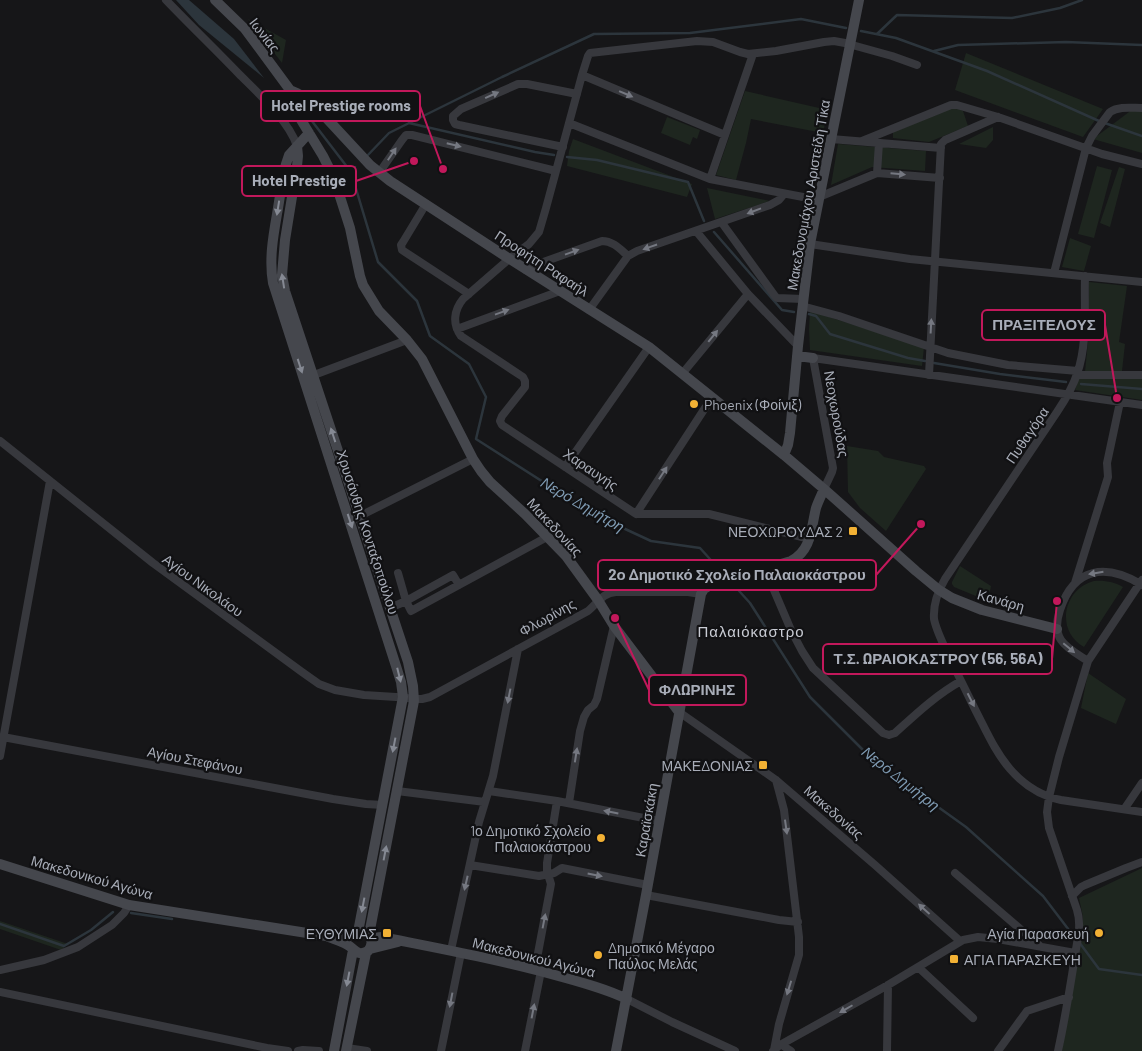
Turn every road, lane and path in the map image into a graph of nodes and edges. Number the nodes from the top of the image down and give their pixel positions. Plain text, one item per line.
1 (166, 0) edge
2 (215, 0) edge
3 (859, 0) edge
4 (850, 44) junction
5 (753, 54) junction
6 (917, 66) dead end
7 (582, 75) junction
8 (290, 90) junction
9 (577, 94) junction
10 (1142, 108) edge
11 (998, 117) junction
12 (569, 123) junction
13 (309, 134) junction
14 (726, 135) junction
15 (831, 139) junction
16 (862, 142) junction
17 (879, 143) junction
18 (296, 146) junction
19 (563, 146) junction
20 (941, 148) junction
21 (1086, 148) junction
22 (1142, 164) edge
23 (556, 171) junction
24 (379, 173) junction
25 (877, 173) junction
26 (940, 178) junction
27 (710, 179) junction
28 (784, 194) junction
29 (819, 199) junction
30 (426, 204) junction
31 (722, 223) junction
32 (696, 231) junction
33 (810, 244) junction
34 (628, 256) junction
35 (509, 259) junction
36 (935, 261) junction
37 (526, 270) junction
38 (1054, 273) junction
39 (1085, 276) junction
40 (1142, 282) edge
41 (560, 291) junction
42 (469, 294) junction
43 (748, 294) junction
44 (802, 302) junction
45 (590, 310) junction
46 (457, 329) junction
47 (407, 340) junction
48 (649, 347) junction
49 (930, 348) junction
50 (797, 351) junction
51 (813, 358) junction
52 (1078, 373) junction
53 (682, 374) junction
54 (314, 375) junction
55 (929, 375) junction
56 (1142, 375) edge
57 (1068, 394) junction
58 (712, 399) junction
59 (1120, 402) junction
60 (1142, 405) edge
61 (0, 442) edge
62 (784, 455) junction
63 (473, 459) junction
64 (564, 467) junction
65 (50, 481) junction
66 (824, 489) junction
67 (636, 514) junction
68 (360, 516) junction
69 (547, 537) junction
70 (810, 539) junction
71 (765, 569) junction
72 (398, 573) dead end
73 (1075, 583) junction
74 (1141, 583) edge
75 (939, 590) junction
76 (701, 594) junction
77 (598, 600) junction
78 (406, 601) junction
79 (390, 608) junction
80 (614, 626) junction
81 (1057, 629) junction
82 (518, 648) junction
83 (1088, 661) junction
84 (961, 681) junction
85 (403, 697) junction
86 (414, 699) junction
87 (679, 712) junction
88 (3, 737) junction
89 (0, 756) edge
90 (776, 780) junction
91 (1142, 783) edge
92 (397, 792) junction
93 (489, 792) junction
94 (1048, 797) junction
95 (557, 801) junction
96 (486, 802) junction
97 (569, 803) junction
98 (383, 806) junction
99 (1125, 808) junction
100 (1142, 812) edge
101 (659, 821) junction
102 (1142, 862) edge
103 (0, 864) edge
104 (470, 865) junction
105 (955, 873) dead end
106 (548, 875) junction
107 (647, 890) junction
108 (1072, 896) junction
109 (129, 905) junction
110 (798, 922) junction
111 (356, 934) junction
112 (326, 936) junction
113 (370, 936) junction
114 (404, 941) junction
115 (960, 941) junction
116 (1041, 947) junction
117 (353, 949) junction
118 (368, 951) junction
119 (456, 952) junction
120 (1075, 953) junction
121 (918, 967) junction
122 (0, 970) edge
123 (538, 970) junction
124 (888, 985) junction
125 (0, 992) edge
126 (1069, 997) junction
127 (627, 999) junction
128 (973, 1018) dead end
129 (782, 1045) junction
130 (346, 1049) edge
131 (288, 1051) edge
132 (298, 1051) edge
133 (319, 1051) edge
134 (334, 1051) edge
135 (367, 1051) edge
136 (441, 1051) edge
137 (525, 1051) edge
138 (616, 1051) edge
139 (736, 1051) edge
140 (773, 1051) edge
141 (791, 1051) edge
142 (887, 1051) edge
143 (998, 1051) edge
144 (1058, 1051) edge

1 - 18 street
2 - 8 street, Ιωνίας
3 - 4 street, Μακεδονομάχου Αριστείδη Τίκα
4 - 5 street
4 - 6 street
4 - 15 street, Μακεδονομάχου Αριστείδη Τίκα
5 - 7 street
5 - 14 street
7 - 9 street
7 -> 14 street
8 - 13 street, Μακεδονίας
8 - 24 street, Προφήτη Ραφαήλ
9 - 12 street
19 -> 9 street
10 - 21 street
11 - 16 street
11 - 20 street
11 - 21 street
12 - 19 street
12 - 27 street
13 - 18 street, Χρυσάνθης Κονταξοπούλου
13 - 47 street, Μακεδονίας
14 - 27 street
15 - 16 street
15 - 29 street, Μακεδονομάχου Αριστείδη Τίκα
16 - 17 street
17 - 20 street
17 - 25 street
54 -> 18 street, Χρυσάνθης Κονταξοπούλου
18 -> 85 street, Χρυσάνθης Κονταξοπούλου
19 - 23 street
20 - 26 street
21 - 22 street
21 - 38 street
24 -> 23 street
23 - 35 street
24 - 30 street, Προφήτη Ραφαήλ
25 -> 26 street
25 - 29 street
26 - 36 street
27 - 28 street
28 - 29 street
28 -> 31 street
29 - 33 street, Μακεδονομάχου Αριστείδη Τίκα
30 - 35 street, Προφήτη Ραφαήλ
30 - 42 street
31 - 32 street
31 - 44 street
32 -> 34 street
32 - 43 street
33 - 36 street
33 - 44 street, Μακεδονομάχου Αριστείδη Τίκα
37 -> 34 street
34 - 45 street
35 - 37 street, Προφήτη Ραφαήλ
35 - 42 street
36 - 38 street
49 -> 36 street
37 - 41 street, Προφήτη Ραφαήλ
38 - 39 street
39 - 40 street
39 - 52 street, Πυθαγόρα
41 - 45 street, Προφήτη Ραφαήλ
46 -> 41 street
42 - 46 street
43 - 50 street
53 -> 43 street
44 - 49 street
44 - 50 street, Μακεδονομάχου Αριστείδη Τίκα
45 - 48 street, Προφήτη Ραφαήλ
46 - 64 street, Χαραυγής
47 - 54 street
47 - 63 street, Μακεδονίας
48 - 53 street, Προφήτη Ραφαήλ
48 - 64 street
49 - 52 street
49 - 55 street
50 - 51 street, Νεοχωρούδας
50 - 62 street, Μακεδονομάχου Αριστείδη Τίκα
51 - 55 street
51 - 66 street, Νεοχωρούδας
52 - 56 street
52 - 57 street, Πυθαγόρα
53 - 58 street, Προφήτη Ραφαήλ
68 -> 54 street, Χρυσάνθης Κονταξοπούλου
55 - 57 street
57 - 59 street
57 - 75 street, Πυθαγόρα
58 - 62 street, Προφήτη Ραφαήλ
67 -> 58 street
59 - 60 street
59 - 73 street
61 - 65 street, Αγίου Νικολάου
62 - 66 street
63 - 68 street
63 - 69 street, Μακεδονίας
64 - 67 street, Χαραυγής
65 - 85 street, Αγίου Νικολάου
65 - 88 street
66 - 70 street
66 - 75 street
67 - 70 street
68 - 79 street, Χρυσάνθης Κονταξοπούλου
69 - 77 street, Μακεδονίας
69 - 78 street
70 - 71 street
71 - 76 street
71 - 84 street
72 - 78 street
74 -> 73 street
73 - 81 street
74 - 83 street
75 - 81 street, Κανάρη
75 - 84 street
76 - 77 street, Φλωρίνης
76 - 87 street, Καραϊσκάκη
77 - 80 street, Μακεδονίας
77 - 82 street, Φλωρίνης
78 - 79 street
79 - 86 street, Χρυσάνθης Κονταξοπούλου
80 - 87 street, Μακεδονίας
97 -> 80 street
81 -> 83 street
82 - 86 street, Φλωρίνης
82 -> 93 street
83 - 94 street
84 -> 94 street
85 - 86 street, Αγίου Νικολάου
85 -> 98 street, Χρυσάνθης Κονταξοπούλου
86 - 92 street, Χρυσάνθης Κονταξοπούλου
87 - 90 street, Μακεδονίας
87 - 101 street, Καραϊσκάκη
88 - 89 street
88 - 98 street, Αγίου Στεφάνου
90 -> 110 street
115 -> 90 street, Μακεδονίας
91 - 99 street
92 - 96 street
113 -> 92 street, Χρυσάνθης Κονταξοπούλου
93 - 95 street
93 - 96 street
94 - 99 street
94 - 108 street
95 - 97 street
95 - 106 street
96 - 104 street
101 -> 97 street
98 -> 111 street, Χρυσάνθης Κονταξοπούλου
99 - 100 street
101 - 107 street, Καραϊσκάκη
102 - 108 street
103 - 109 street, Μακεδονικού Αγώνα
104 - 106 street
104 -> 119 street
105 - 116 street
106 -> 107 street
123 -> 106 street
107 - 110 street
107 - 127 street, Καραϊσκάκη
108 - 120 street
109 - 112 street, Μακεδονικού Αγώνα
109 - 122 street
110 -> 140 street
111 - 112 street
111 - 113 street
111 - 117 street
112 - 117 street
113 - 114 street, Μακεδονικού Αγώνα
113 - 118 street
114 - 118 street, Μακεδονικού Αγώνα
114 - 119 street, Μακεδονικού Αγώνα
115 - 116 street
115 - 121 street
116 - 120 street
117 - 118 street
117 -> 134 street
118 - 130 street
119 - 123 street, Μακεδονικού Αγώνα
119 -> 136 street
120 - 126 street
121 - 124 street
121 - 128 street
123 - 127 street, Μακεδονικού Αγώνα
137 -> 123 street
124 -> 129 street
124 - 142 street
125 - 131 street
126 - 143 street
126 - 144 street
127 - 138 street, Καραϊσκάκη
127 - 139 street, Μακεδονικού Αγώνα
129 - 140 street
129 - 141 street
130 - 135 street
132 - 133 street

